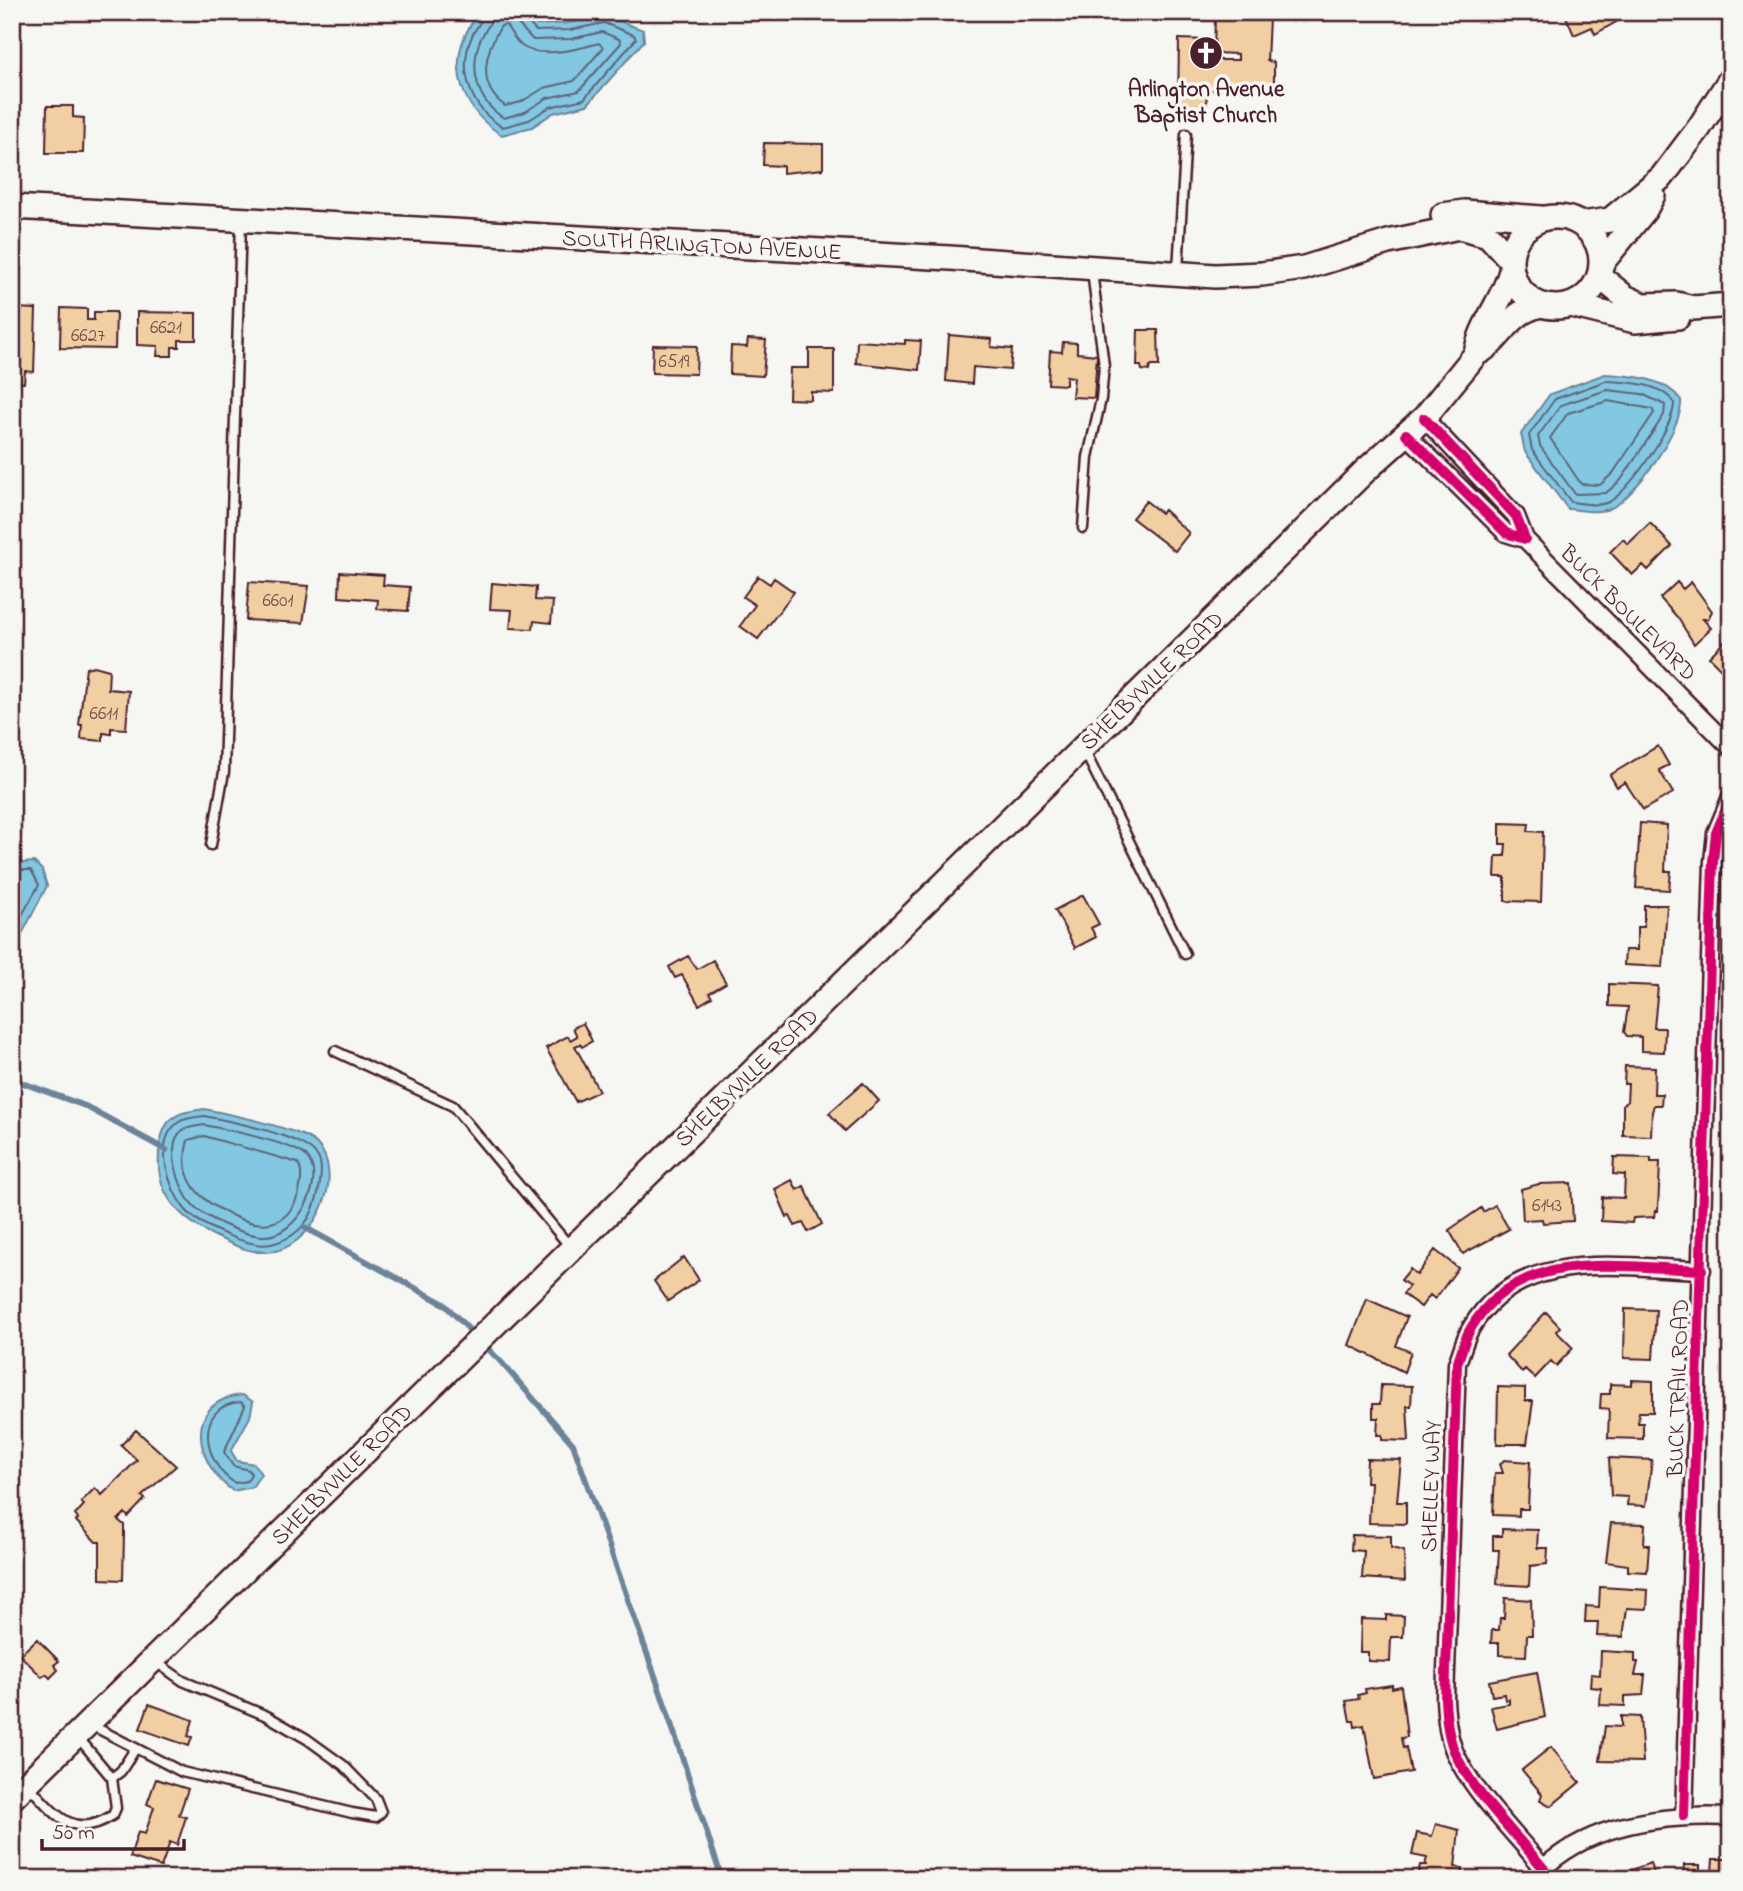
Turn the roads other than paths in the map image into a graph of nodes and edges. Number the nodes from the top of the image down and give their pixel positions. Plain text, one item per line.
1 (1731, 78) edge
2 (1186, 134) dead end
3 (1662, 177) junction
4 (12, 207) edge
5 (1541, 218) junction
6 (241, 219) junction
7 (1581, 223) junction
8 (1388, 242) junction
9 (1511, 265) junction
10 (1091, 268) junction
11 (1600, 270) junction
12 (1178, 273) junction
13 (1542, 305) junction
14 (1571, 305) junction
15 (1731, 305) edge
16 (1693, 308) junction
17 (1476, 354) junction
18 (1424, 418) junction
19 (1406, 434) junction
20 (1083, 528) dead end
21 (1525, 539) junction
22 (1083, 747) junction
23 (1731, 748) edge
24 (1731, 797) edge
25 (211, 845) dead end
26 (1185, 954) dead end
27 (335, 1051) dead end
28 (571, 1248) junction
29 (1702, 1270) junction
30 (153, 1660) junction
31 (82, 1730) junction
32 (135, 1749) junction
33 (112, 1777) junction
34 (20, 1791) edge
35 (1684, 1816) junction
36 (1731, 1817) edge
37 (1539, 1874) edge

1 - 3 main road
2 - 12 lane
3 - 7 main road
3 - 11 main road
4 - 6 main road, SOUTH ARLINGTON AVENUE
5 - 7 main road
5 - 8 main road, SOUTH ARLINGTON AVENUE
5 - 9 main road
6 - 10 main road, SOUTH ARLINGTON AVENUE
6 - 25 lane
7 - 11 main road
8 - 9 main road, SOUTH ARLINGTON AVENUE
8 - 12 main road, SOUTH ARLINGTON AVENUE
9 - 13 main road
9 - 17 main road
10 - 12 main road, SOUTH ARLINGTON AVENUE
10 - 20 lane
11 - 14 main road
11 - 16 main road
13 - 14 main road
13 - 17 main road
14 - 16 main road
15 - 16 main road
17 - 18 main road, SHELBYVILLE ROAD
18 - 19 main road, SHELBYVILLE ROAD
18 - 21 street, BUCK BOULEVARD
19 - 21 street, BUCK BOULEVARD
19 - 22 main road, SHELBYVILLE ROAD
21 - 23 street, BUCK BOULEVARD
22 - 26 lane
22 - 28 main road, SHELBYVILLE ROAD
24 - 29 street, BUCK TRAIL ROAD
27 - 28 lane
28 - 30 main road, SHELBYVILLE ROAD
29 - 35 street, BUCK TRAIL ROAD
29 - 37 street, SHELLEY WAY
30 - 31 main road, SHELBYVILLE ROAD
30 - 32 lane
31 - 32 lane
31 - 33 lane
31 - 34 main road, SHELBYVILLE ROAD
32 - 33 lane
33 - 34 lane
35 - 36 street
35 - 37 street

